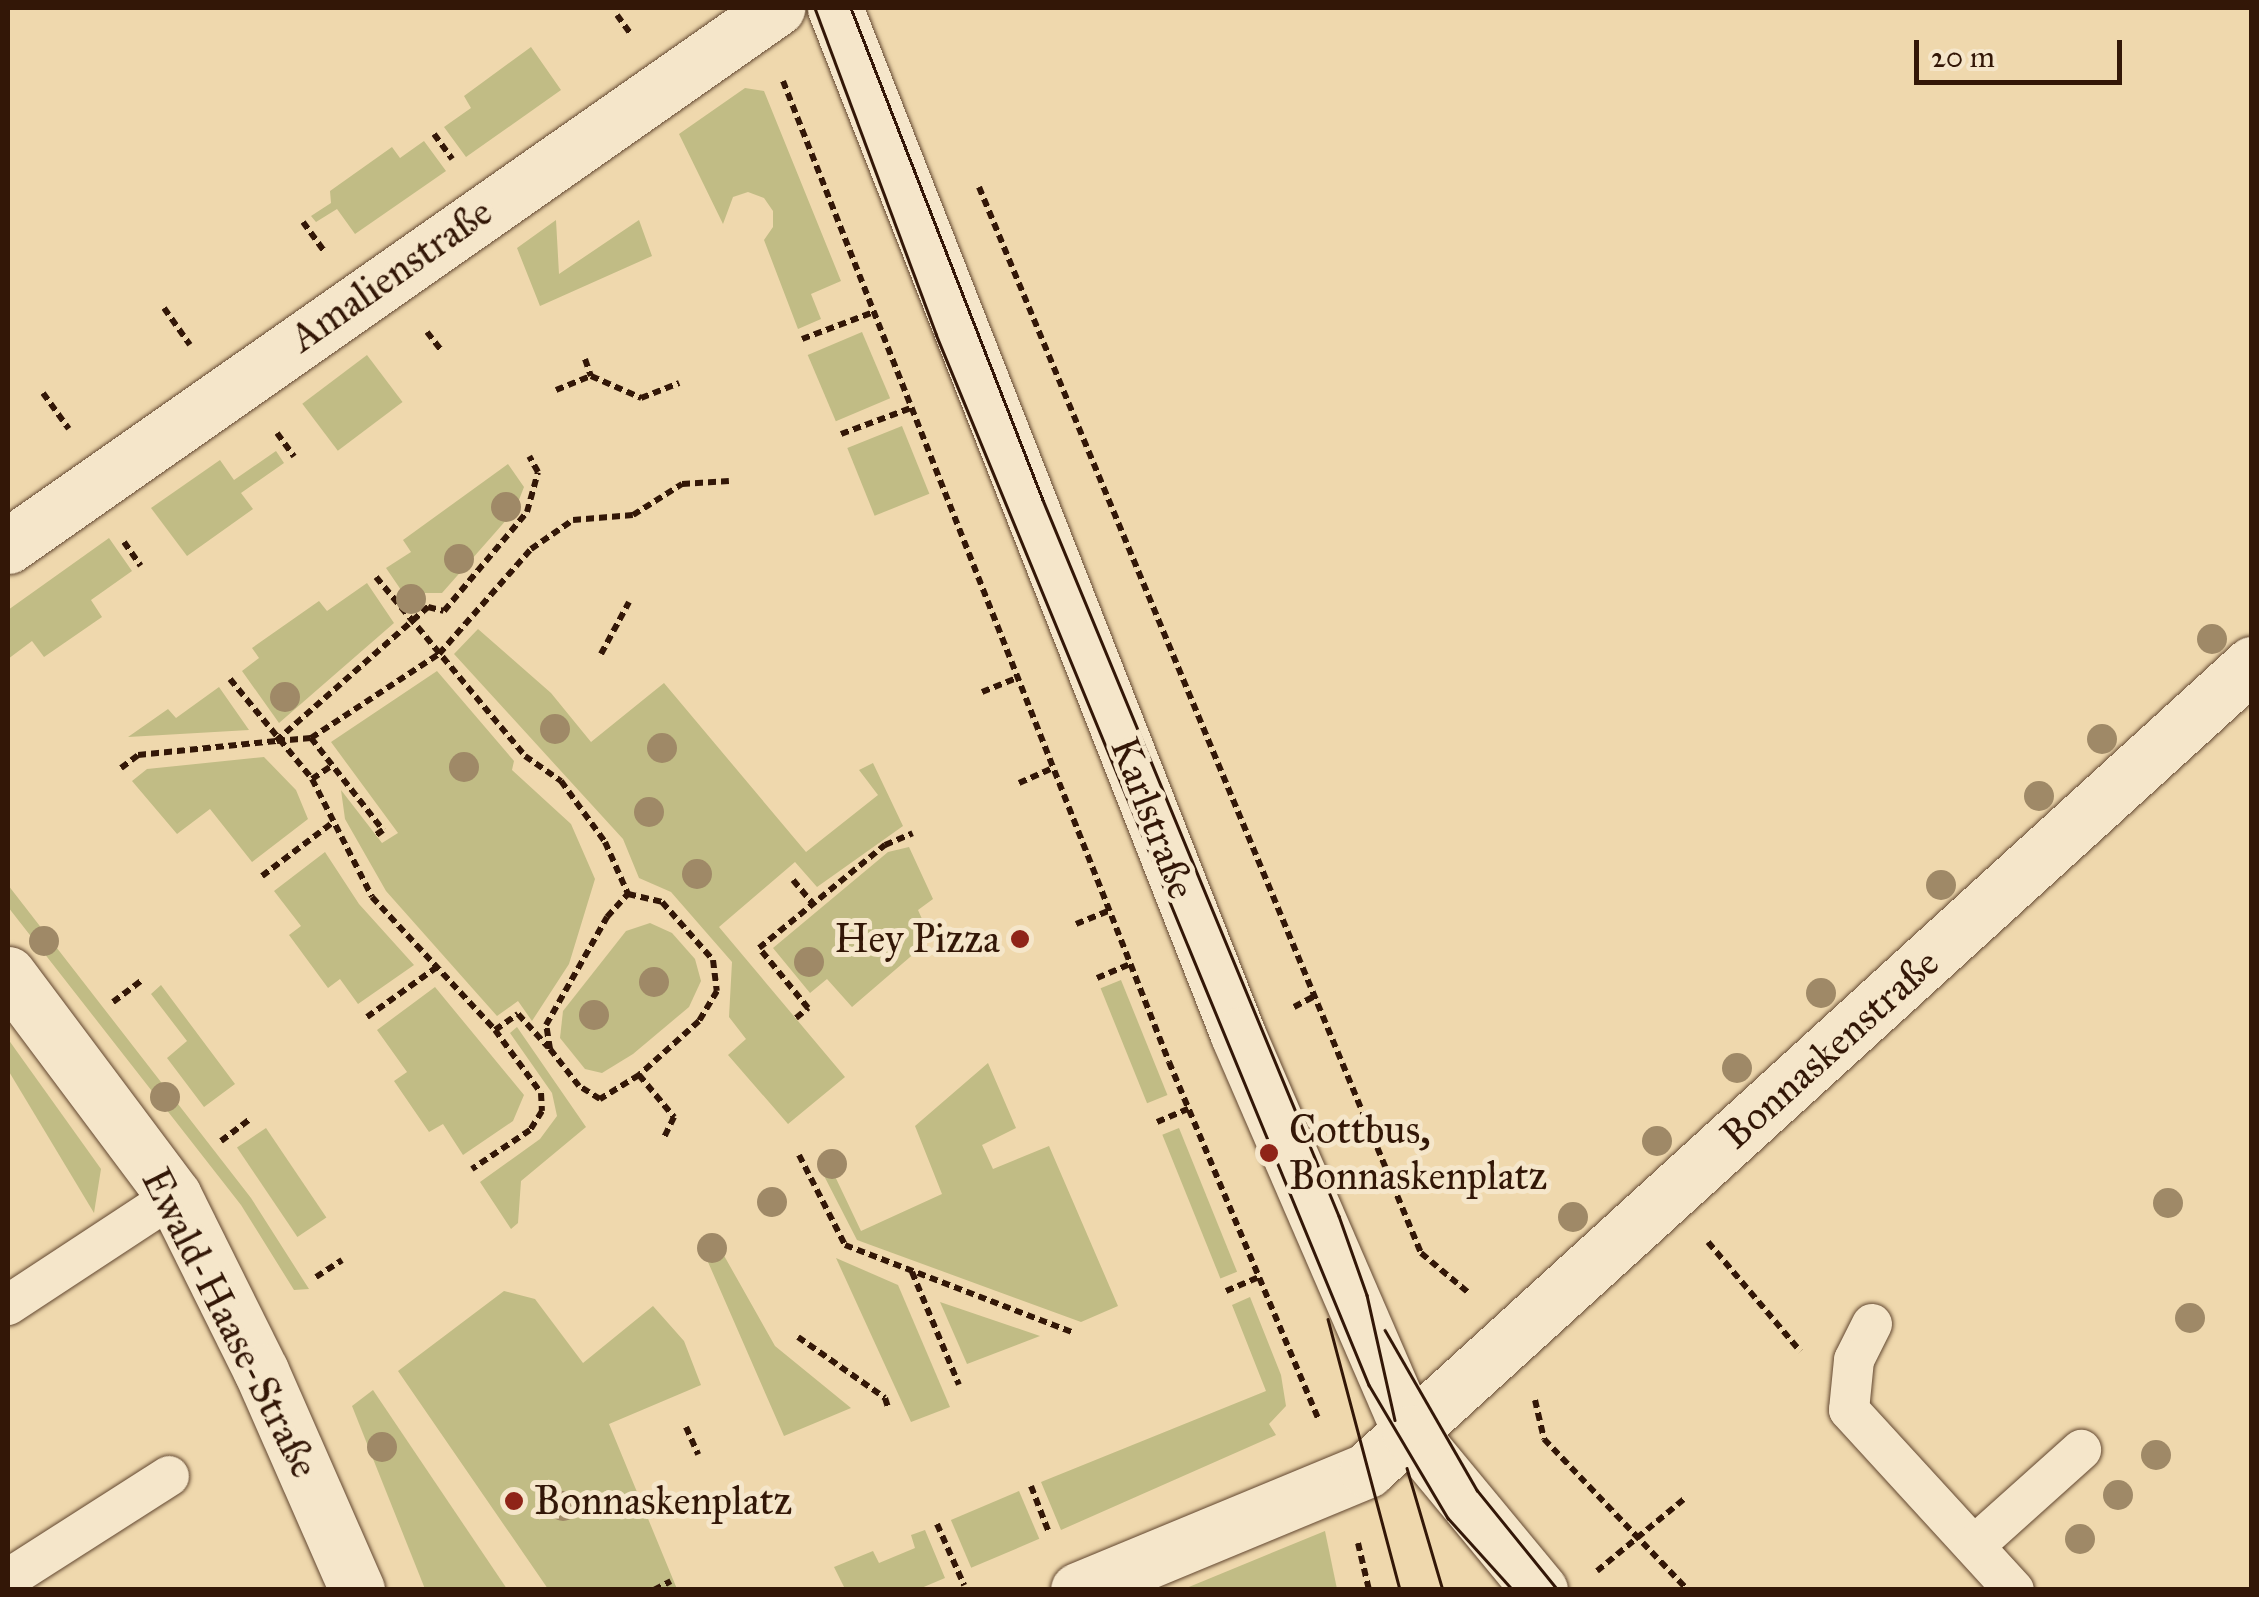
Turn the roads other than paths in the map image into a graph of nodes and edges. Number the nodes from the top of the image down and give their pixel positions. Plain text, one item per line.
1 (778, 8) edge
2 (835, 8) edge
3 (8, 546) edge
4 (2252, 664) edge
5 (8, 974) edge
6 (174, 1196) junction
7 (8, 1305) edge
8 (1872, 1324) dead end
9 (1410, 1434) junction
10 (2080, 1450) dead end
11 (169, 1476) dead end
12 (1974, 1546) junction
13 (1067, 1569) edge
14 (8, 1579) edge
15 (1562, 1585) edge
16 (357, 1590) edge
17 (2014, 1590) edge

1 - 3 street, Amalienstraße
2 - 9 street, Karlstraße
4 - 9 street, Bonnaskenstraße
5 - 6 street, Ewald-Haase-Straße
6 - 7 lane
6 - 16 street, Ewald-Haase-Straße
8 - 12 lane
9 - 13 street
9 - 15 street, Karlstraße
10 - 12 lane
11 - 14 lane
12 - 17 lane

